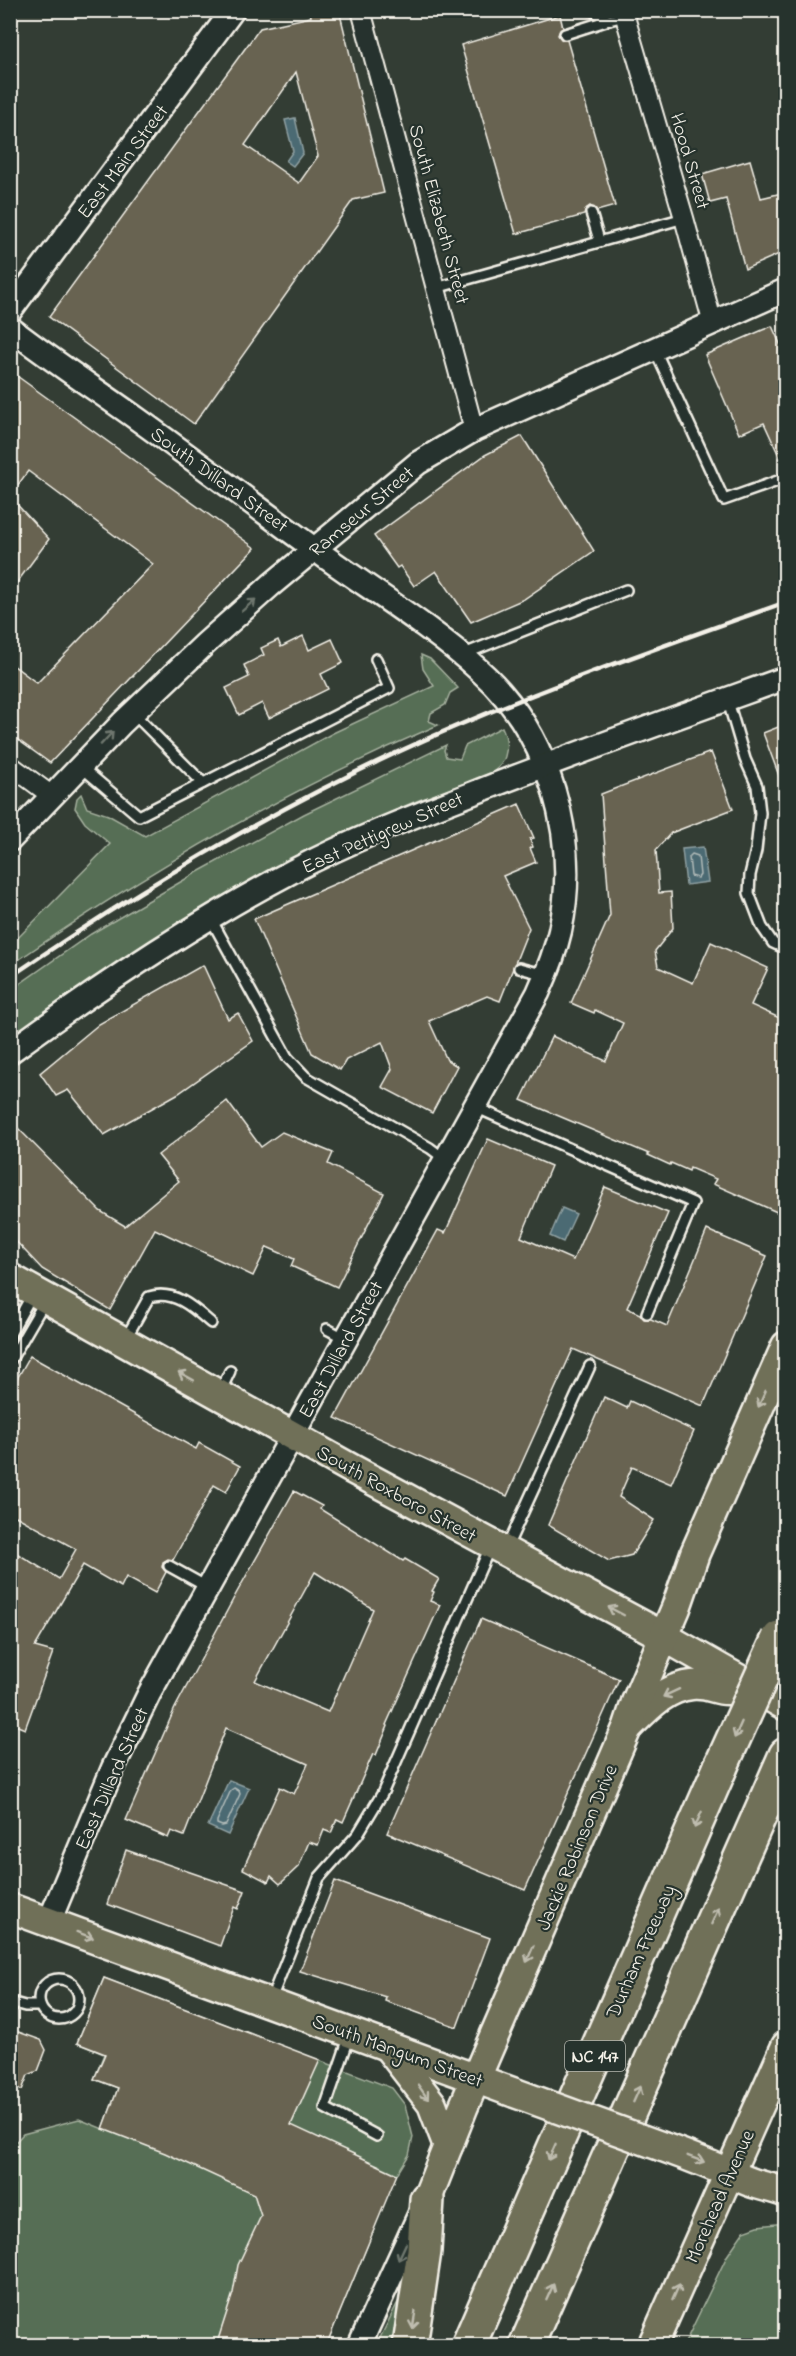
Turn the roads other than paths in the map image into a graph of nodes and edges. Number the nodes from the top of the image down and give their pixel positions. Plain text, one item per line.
1 (233, 10) edge
2 (361, 10) edge
3 (591, 10) edge
4 (619, 16) edge
5 (565, 34) dead end
6 (591, 213) dead end
7 (684, 218) junction
8 (599, 240) junction
9 (436, 288) junction
10 (784, 294) edge
11 (10, 311) edge
12 (712, 324) junction
13 (10, 328) edge
14 (655, 350) junction
15 (474, 430) junction
16 (786, 478) edge
17 (315, 549) junction
18 (626, 590) dead end
19 (462, 655) junction
20 (376, 659) dead end
21 (786, 678) edge
22 (727, 698) junction
23 (132, 713) junction
24 (546, 764) junction
25 (10, 765) edge
26 (80, 766) junction
27 (203, 783) junction
28 (52, 796) junction
29 (10, 840) edge
30 (211, 919) junction
31 (786, 949) edge
32 (519, 968) dead end
33 (546, 975) junction
34 (10, 1052) edge
35 (475, 1107) junction
36 (446, 1160) junction
37 (30, 1289) edge
38 (647, 1313) dead end
39 (211, 1323) dead end
40 (10, 1334) edge
41 (124, 1341) junction
42 (786, 1346) edge
43 (13, 1350) edge
44 (10, 1361) edge
45 (590, 1366) dead end
46 (292, 1435) junction
47 (497, 1549) junction
48 (170, 1566) dead end
49 (207, 1587) junction
50 (782, 1630) edge
51 (663, 1636) junction
52 (747, 1684) junction
53 (786, 1706) edge
54 (628, 1726) junction
55 (786, 1755) edge
56 (10, 1908) edge
57 (49, 1922) junction
58 (10, 2002) edge
59 (270, 2002) junction
60 (40, 2006) junction
61 (351, 2032) junction
62 (387, 2046) junction
63 (786, 2046) edge
64 (476, 2078) junction
65 (377, 2136) dead end
66 (448, 2146) junction
67 (728, 2171) junction
68 (786, 2193) edge
69 (427, 2199) junction
70 (359, 2346) edge
71 (410, 2346) edge
72 (468, 2346) edge
73 (526, 2346) edge
74 (652, 2346) edge

1 - 11 street, East Main Street
2 - 9 street, South Elizabeth Street
3 - 4 lane
4 - 5 lane
4 - 7 street, Hood Street
6 - 8 lane
7 - 8 lane
7 - 12 street, Hood Street
8 - 9 lane
9 - 15 street, South Elizabeth Street
10 - 12 street, Ramseur Street
12 - 14 street, Ramseur Street
13 - 17 street, South Dillard Street
14 - 15 street, Ramseur Street
14 - 16 lane
15 - 17 street, Ramseur Street
17 - 19 street, South Dillard Street
23 -> 17 street, Ramseur Street
18 - 19 lane
19 - 24 street, South Dillard Street
20 - 27 lane
21 - 22 street, East Pettigrew Street
22 - 24 street, East Pettigrew Street
22 - 31 lane
26 -> 23 street, Ramseur Street
23 - 27 lane
24 - 30 street, East Pettigrew Street
24 - 33 street, East Dillard Street
25 - 28 street
26 - 27 lane
26 - 28 street, Ramseur Street
28 - 29 street, Ramseur Street
30 - 34 street, East Pettigrew Street
30 - 36 lane
32 - 33 lane
33 - 35 street, East Dillard Street
35 - 36 street, East Dillard Street
35 - 38 lane
36 - 46 street, East Dillard Street
37 - 40 lane
37 - 41 main road, South Roxboro Street
37 - 43 lane
39 - 41 lane
46 -> 41 main road, South Roxboro Street
42 -> 51 main road, Jackie Robinson Drive
43 - 44 lane
45 - 47 lane
46 - 47 main road, South Roxboro Street
46 - 49 street, East Dillard Street
51 -> 47 main road, South Roxboro Street
47 - 59 lane
48 - 49 lane
49 - 57 street, East Dillard Street
50 -> 72 highway, Durham Freeway / NC 147, bridge
51 - 52 main road, South Roxboro Street
51 - 54 main road, Jackie Robinson Drive
52 - 53 main road, South Roxboro Street
52 -> 54 main road
54 -> 64 main road, Jackie Robinson Drive
73 -> 55 highway, NC 147
56 - 57 main road, South Mangum Street
57 -> 59 main road, South Mangum Street
58 - 60 lane
59 - 61 main road, South Mangum Street
60 - 60 lane
61 - 62 main road, South Mangum Street
61 - 65 lane
62 - 64 main road, South Mangum Street
62 -> 66 main road
63 - 67 main road, Morehead Avenue
64 - 66 main road, Jackie Robinson Drive
64 -> 67 main road, South Mangum Street, bridge
66 - 69 main road, Jackie Robinson Drive
67 - 68 main road, South Mangum Street
74 -> 67 main road, Morehead Avenue
69 -> 70 street, Jackie Robinson Drive
69 -> 71 highway

